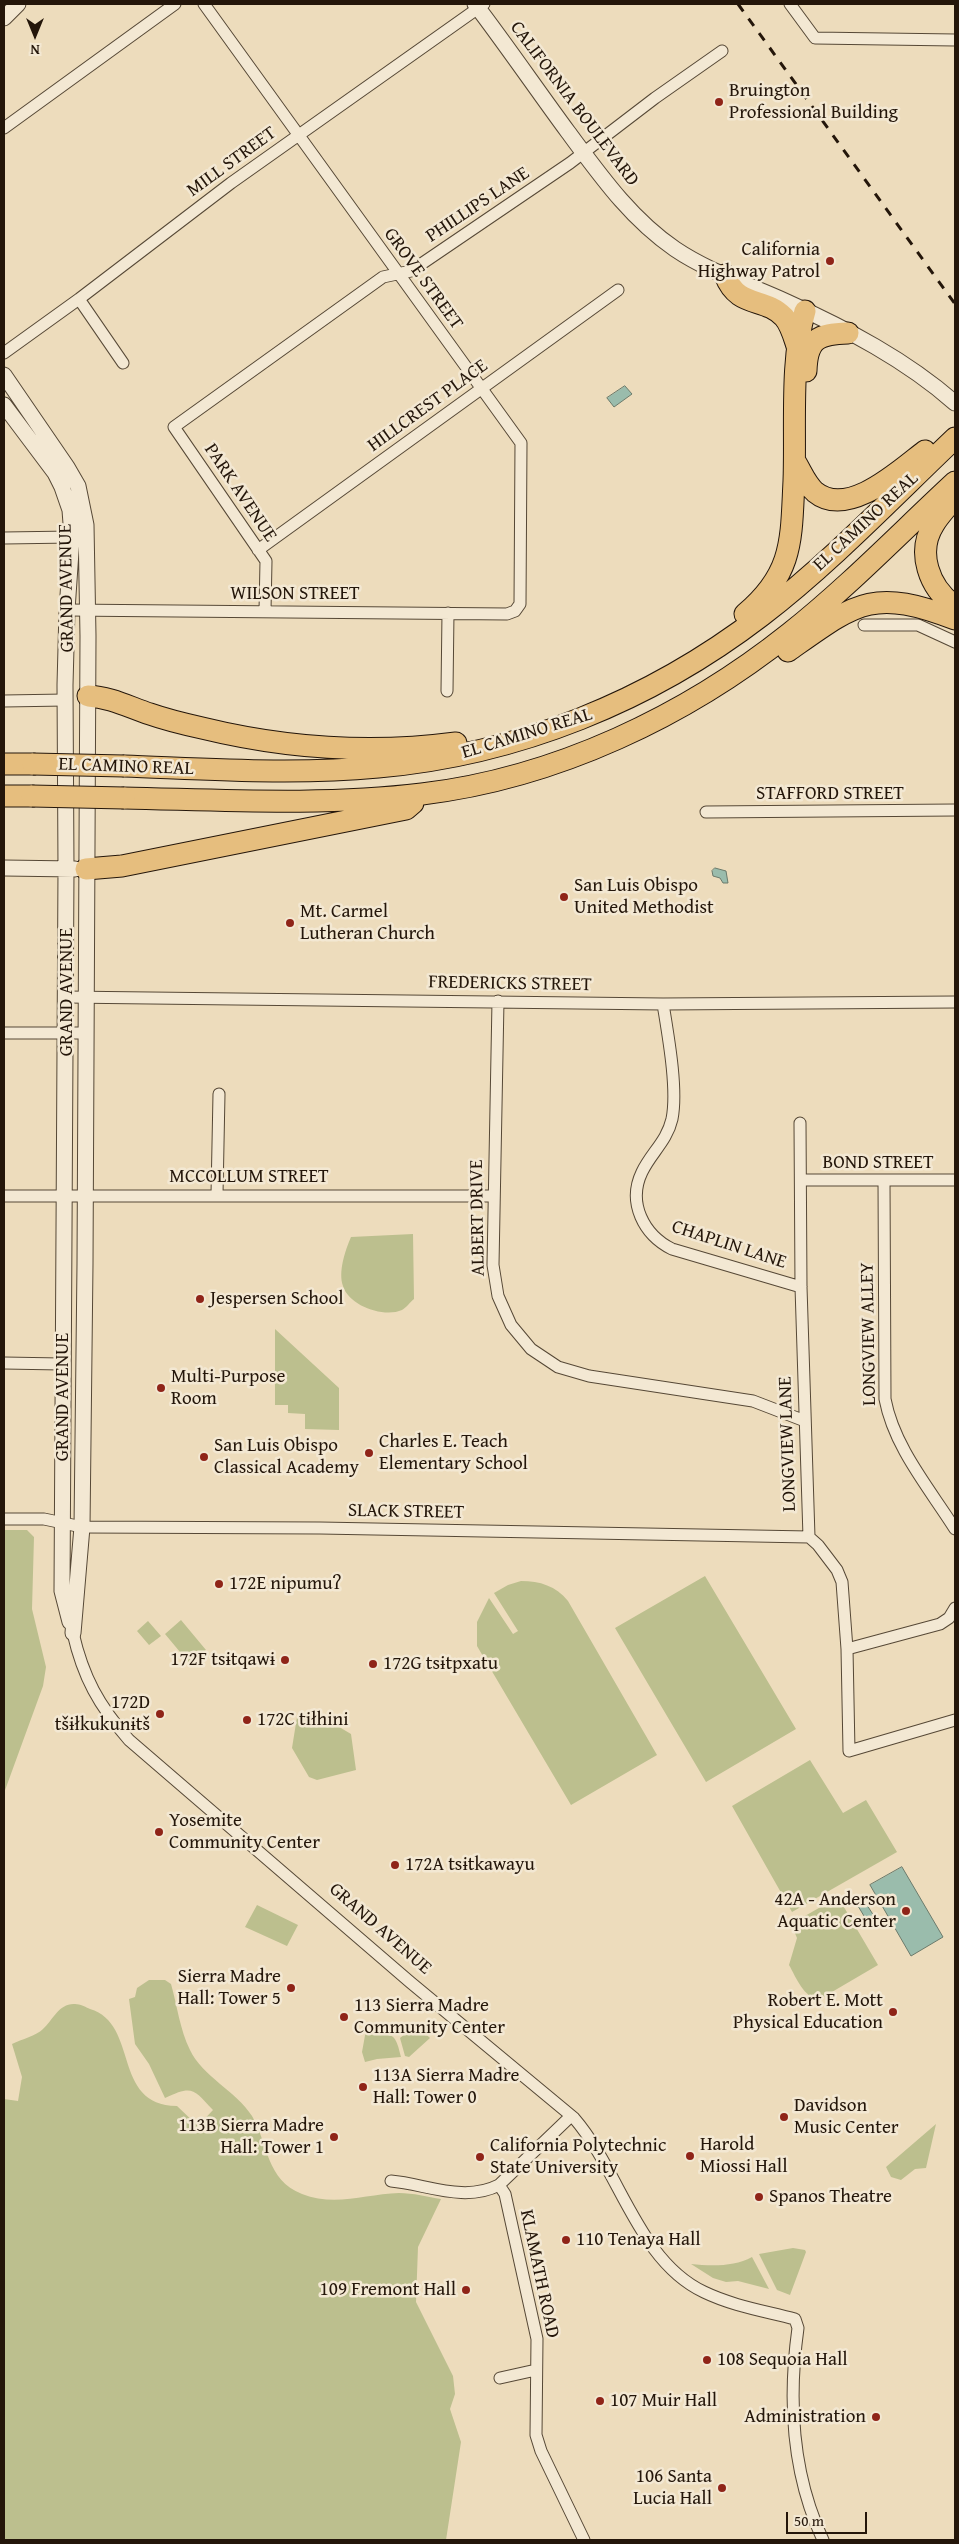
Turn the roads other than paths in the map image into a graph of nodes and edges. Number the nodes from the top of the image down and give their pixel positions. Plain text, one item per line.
1 (18, 4) edge
2 (174, 4) edge
3 (204, 4) edge
4 (790, 4) edge
5 (479, 5) edge
6 (4, 18) edge
7 (955, 40) edge
8 (722, 51) dead end
9 (4, 128) edge
10 (299, 134) junction
11 (583, 152) junction
12 (398, 275) junction
13 (725, 275) junction
14 (618, 290) dead end
15 (79, 299) junction
16 (806, 311) junction
17 (848, 333) junction
18 (797, 346) junction
19 (4, 352) edge
20 (123, 364) dead end
21 (4, 375) edge
22 (482, 388) junction
23 (951, 399) edge
24 (4, 405) edge
25 (174, 427) joint
26 (955, 429) edge
27 (955, 438) edge
28 (796, 439) junction
29 (796, 463) junction
30 (955, 482) edge
31 (955, 496) edge
32 (72, 537) junction
33 (4, 538) edge
34 (258, 550) junction
35 (520, 604) joint
36 (955, 606) edge
37 (67, 610) junction
38 (88, 610) junction
39 (265, 611) junction
40 (448, 613) junction
41 (955, 619) edge
42 (864, 625) dead end
43 (955, 642) edge
44 (721, 645) junction
45 (728, 678) junction
46 (446, 691) dead end
47 (88, 696) junction
48 (65, 700) junction
49 (4, 701) edge
50 (550, 730) junction
51 (4, 764) edge
52 (425, 794) junction
53 (4, 796) edge
54 (955, 810) edge
55 (706, 812) dead end
56 (4, 868) edge
57 (76, 869) junction
58 (64, 997) junction
59 (88, 997) junction
60 (498, 1001) junction
61 (955, 1002) edge
62 (663, 1004) junction
63 (4, 1033) edge
64 (64, 1034) junction
65 (87, 1034) junction
66 (219, 1094) dead end
67 (800, 1123) dead end
68 (801, 1180) junction
69 (884, 1180) junction
70 (955, 1180) edge
71 (216, 1194) junction
72 (63, 1195) junction
73 (86, 1195) junction
74 (4, 1196) edge
75 (494, 1196) junction
76 (801, 1287) junction
77 (4, 1364) edge
78 (61, 1364) junction
79 (805, 1421) junction
80 (4, 1519) edge
81 (62, 1525) junction
82 (82, 1527) junction
83 (955, 1529) edge
84 (809, 1537) junction
85 (955, 1608) edge
86 (73, 1632) junction
87 (847, 1649) junction
88 (955, 1720) edge
89 (571, 2116) junction
90 (390, 2180) dead end
91 (498, 2185) junction
92 (536, 2370) junction
93 (500, 2378) dead end
94 (584, 2540) edge
95 (824, 2540) edge

1 - 6 street
2 - 9 street
3 - 10 street, GROVE STREET
4 - 7 street
5 - 10 street, MILL STREET
5 - 11 street, CALIFORNIA BOULEVARD
8 - 11 street, PHILLIPS LANE
10 - 12 street, GROVE STREET
10 - 15 street, MILL STREET
11 - 12 street, PHILLIPS LANE
11 - 13 street, CALIFORNIA BOULEVARD
12 - 22 street, GROVE STREET
12 - 25 street, PHILLIPS LANE
13 - 16 street, CALIFORNIA BOULEVARD
13 - 18 highway
14 - 22 street, HILLCREST PLACE
15 - 19 street, MILL STREET
15 - 20 street
16 - 17 street, CALIFORNIA BOULEVARD
16 - 18 highway
17 - 23 street, CALIFORNIA BOULEVARD
17 - 28 highway
18 - 28 highway
21 - 38 street, GRAND AVENUE
22 - 34 street, HILLCREST PLACE
22 - 35 street, GROVE STREET
24 - 32 street, GRAND AVENUE
25 - 34 street, PARK AVENUE
26 - 29 highway
27 - 44 highway, EL CAMINO REAL
28 - 29 highway
29 - 44 highway
30 - 45 highway, EL CAMINO REAL
31 - 36 highway
32 - 33 street
32 - 37 street, GRAND AVENUE
34 - 39 street, PARK AVENUE
35 - 40 street, WILSON STREET
37 - 38 street, WILSON STREET
37 - 48 street, GRAND AVENUE
38 - 39 street, WILSON STREET
38 - 47 street, GRAND AVENUE
39 - 40 street, WILSON STREET
40 - 46 street
41 - 45 highway
42 - 43 street
44 - 50 highway, EL CAMINO REAL
45 - 52 highway, EL CAMINO REAL
47 - 48 street
47 - 50 highway
47 - 57 street, GRAND AVENUE
48 - 49 street
48 - 57 street, GRAND AVENUE
50 - 51 highway, EL CAMINO REAL, bridge
52 - 53 highway, EL CAMINO REAL, bridge
52 - 57 highway
54 - 55 street, STAFFORD STREET
56 - 57 street
57 - 58 street, GRAND AVENUE
57 - 59 street, GRAND AVENUE
58 - 59 street, FREDERICKS STREET
58 - 64 street, GRAND AVENUE
59 - 60 street, FREDERICKS STREET
59 - 65 street, GRAND AVENUE
60 - 62 street, FREDERICKS STREET
60 - 75 street, ALBERT DRIVE
61 - 62 street, FREDERICKS STREET
62 - 76 street, CHAPLIN LANE
63 - 64 street
64 - 65 street
64 - 72 street, GRAND AVENUE
65 - 73 street, GRAND AVENUE
66 - 71 street
67 - 68 street, LONGVIEW LANE
68 - 69 street, BOND STREET
68 - 76 street, LONGVIEW LANE
69 - 70 street, BOND STREET
69 - 83 street, LONGVIEW ALLEY
71 - 73 street, MCCOLLUM STREET
71 - 75 street, MCCOLLUM STREET
72 - 73 street, MCCOLLUM STREET
72 - 74 street, MCCOLLUM STREET
72 - 78 street, GRAND AVENUE
73 - 82 street, GRAND AVENUE
75 - 79 street, ALBERT DRIVE
76 - 79 street, LONGVIEW LANE
77 - 78 street
78 - 81 street, GRAND AVENUE
79 - 84 street, LONGVIEW LANE
80 - 81 street, SLACK STREET
81 - 82 street, SLACK STREET
81 - 86 street, GRAND AVENUE
82 - 84 street, SLACK STREET
82 - 86 street, GRAND AVENUE
84 - 87 street, LONGVIEW LANE
85 - 87 street
86 - 89 street, GRAND AVENUE
87 - 88 street, LONGVIEW LANE
89 - 91 street
89 - 95 street, GRAND AVENUE
90 - 91 street
91 - 92 street, KLAMATH ROAD
92 - 93 street
92 - 94 street, KLAMATH ROAD

